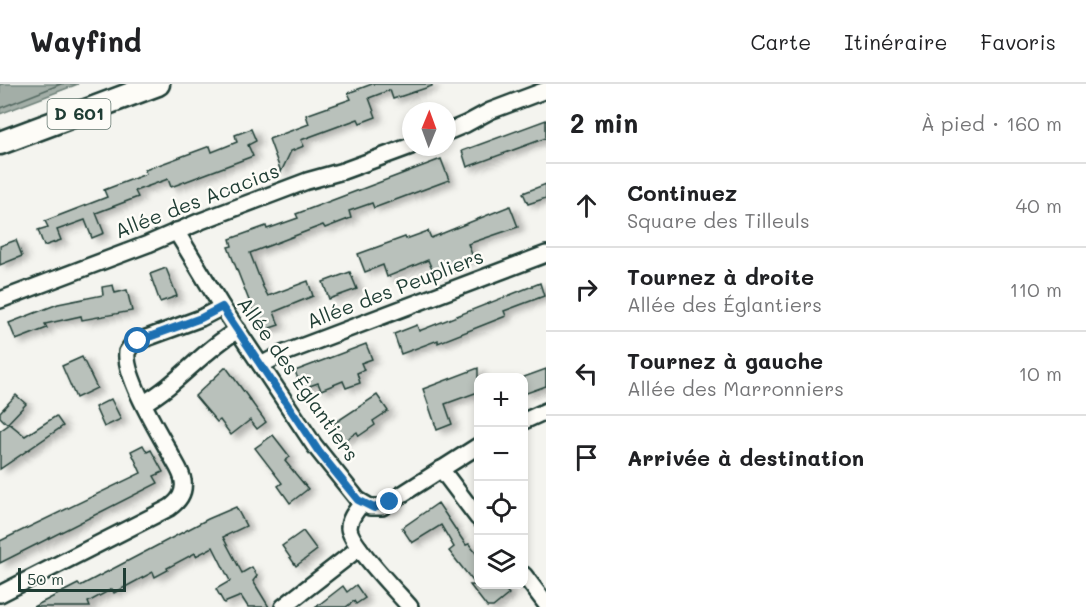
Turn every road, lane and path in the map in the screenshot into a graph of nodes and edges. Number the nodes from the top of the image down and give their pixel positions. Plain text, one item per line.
1 (158, 84) edge
2 (546, 90) edge
3 (456, 128) edge
4 (0, 143) edge
5 (402, 149) edge
6 (177, 231) junction
7 (546, 254) edge
8 (0, 300) edge
9 (222, 307) junction
10 (238, 330) junction
11 (261, 365) junction
12 (144, 403) junction
13 (546, 411) edge
14 (528, 419) edge
15 (474, 448) edge
16 (441, 469) junction
17 (362, 503) junction
18 (474, 513) edge
19 (359, 548) junction
20 (528, 580) edge
21 (0, 594) edge
22 (546, 604) edge
23 (283, 607) edge
24 (410, 607) edge

1 - 4 main road, D 601
2 - 3 street
5 - 6 street, Allée des Acacias
6 - 8 street, Allée des Acacias
6 - 9 street, Allée des Églantiers
7 - 11 street, Allée des Peupliers
9 - 10 street, Allée des Églantiers
9 - 12 street
10 - 11 street, Allée des Églantiers
10 - 12 street
11 - 17 street, Allée des Églantiers
12 - 21 street
13 - 14 street
15 - 16 street
16 - 17 street
16 - 18 street
17 - 19 street
19 - 23 street
19 - 24 street
20 - 22 street

